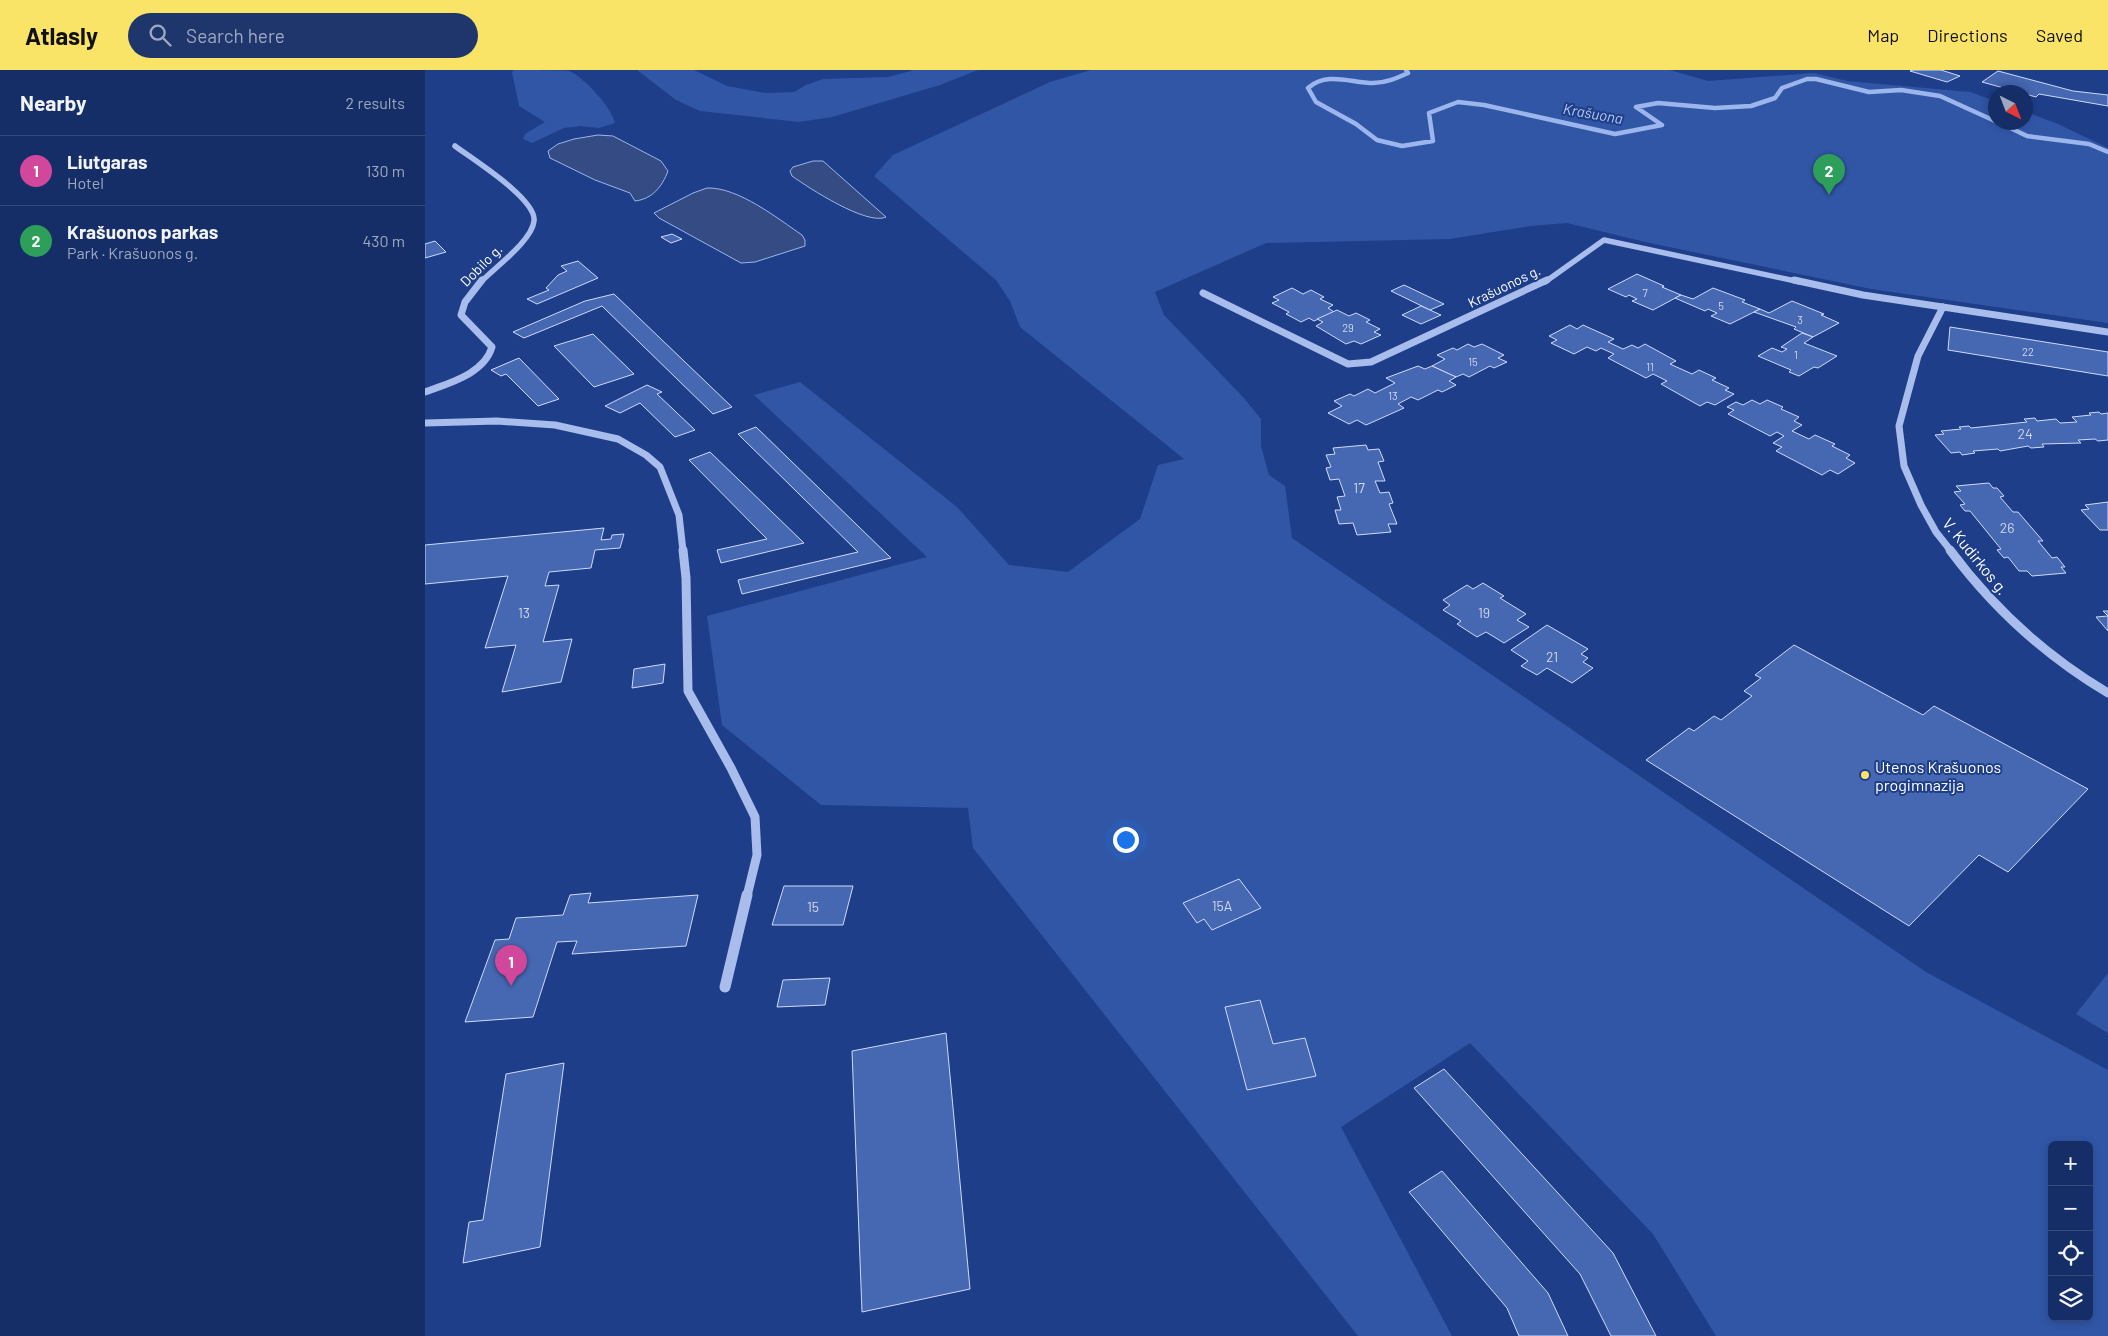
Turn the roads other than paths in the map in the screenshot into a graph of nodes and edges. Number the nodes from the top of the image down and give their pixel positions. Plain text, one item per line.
1 (455, 146) dead end
2 (1203, 293) dead end
3 (1943, 308) junction
4 (2108, 332) edge
5 (425, 392) edge
6 (425, 423) edge
7 (2108, 694) edge
8 (725, 987) dead end

1 - 5 street, Dobilo g.
2 - 3 street, Krašuonos g.
3 - 4 street, Krašuonos g.
3 - 7 street, V. Kudirkos g.
6 - 8 street

